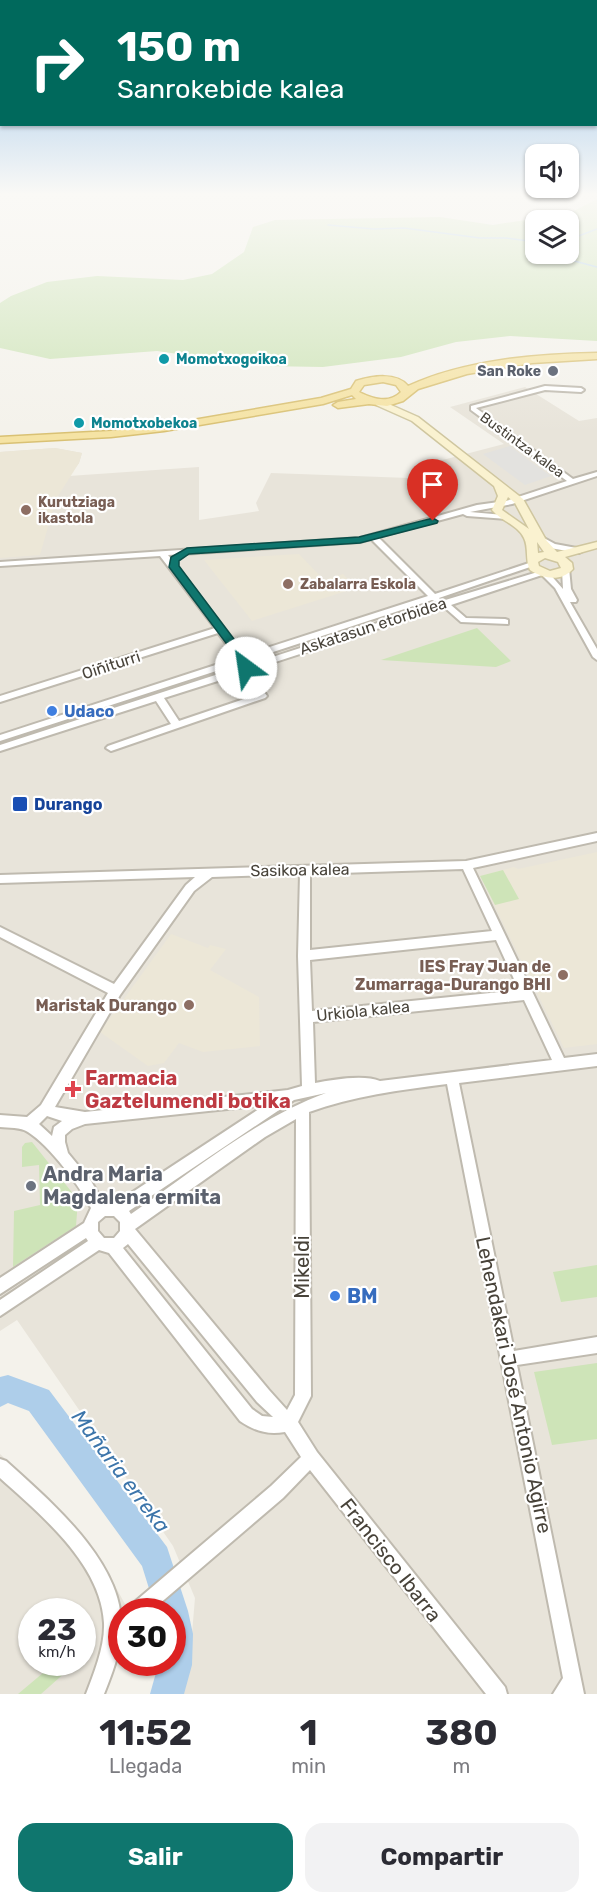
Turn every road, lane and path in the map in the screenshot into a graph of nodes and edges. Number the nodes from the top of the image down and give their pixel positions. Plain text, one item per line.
1 (597, 354) edge
2 (392, 380) junction
3 (581, 390) dead end
4 (355, 391) junction
5 (406, 393) junction
6 (374, 402) junction
7 (415, 419) junction
8 (0, 442) edge
9 (597, 476) edge
10 (572, 482) junction
11 (503, 489) junction
12 (533, 494) junction
13 (513, 506) junction
14 (457, 514) junction
15 (506, 517) junction
16 (537, 537) junction
17 (374, 538) junction
18 (597, 545) edge
19 (187, 551) junction
20 (579, 551) junction
21 (162, 553) junction
22 (597, 553) edge
23 (554, 555) junction
24 (0, 564) edge
25 (174, 567) junction
26 (538, 568) junction
27 (566, 569) junction
28 (522, 578) junction
29 (559, 590) junction
30 (440, 601) junction
31 (505, 622) dead end
32 (221, 629) junction
33 (597, 642) edge
34 (597, 657) edge
35 (245, 663) junction
36 (158, 696) junction
37 (0, 699) edge
38 (177, 726) junction
39 (0, 738) edge
40 (0, 748) edge
41 (111, 748) dead end
42 (597, 837) edge
43 (466, 865) junction
44 (305, 870) junction
45 (178, 872) junction
46 (213, 872) junction
47 (1, 879) edge
48 (192, 885) junction
49 (0, 932) edge
50 (500, 935) junction
51 (304, 956) junction
52 (116, 992) junction
53 (527, 994) junction
54 (306, 1017) junction
55 (597, 1060) edge
56 (561, 1065) junction
57 (452, 1077) junction
58 (384, 1086) junction
59 (309, 1090) junction
60 (291, 1095) junction
61 (302, 1108) junction
62 (46, 1109) junction
63 (85, 1118) junction
64 (0, 1121) edge
65 (28, 1124) junction
66 (62, 1154) junction
67 (119, 1209) junction
68 (100, 1211) junction
69 (90, 1227) junction
70 (127, 1228) junction
71 (105, 1244) junction
72 (0, 1287) edge
73 (0, 1309) edge
74 (597, 1345) edge
75 (509, 1359) junction
76 (289, 1423) junction
77 (311, 1458) junction
78 (0, 1467) edge
79 (109, 1598) edge
80 (152, 1598) edge
81 (108, 1653) edge
82 (570, 1689) edge
83 (95, 1694) edge
84 (498, 1694) edge

1 - 2 main road
1 - 5 main road
2 - 4 main road
2 - 5 main road
3 - 10 street, Bustintza kalea
4 - 6 main road
4 - 8 main road
5 - 6 main road
5 - 7 main road
6 - 7 main road
6 - 8 main road
7 - 11 main road
9 - 10 street
9 - 13 street
10 - 12 street
11 - 12 street
11 - 13 main road
11 - 13 main road
12 - 13 street
13 - 14 street
13 - 15 main road
13 - 15 main road
13 - 16 main road
14 - 15 street
14 - 17 street
15 - 26 main road
16 - 20 street
16 - 23 main road
17 - 19 street
17 - 30 street
18 - 20 main road
19 - 21 street
19 - 25 street
20 - 23 main road
21 - 24 street
21 - 25 street
22 - 27 main road
23 - 26 main road
23 - 27 main road
25 - 32 street
26 - 27 main road
26 - 28 street, Askatasun etorbidea
26 - 29 street
26 - 30 street, Askatasun etorbidea
27 - 33 street
28 - 29 street
28 - 30 street, Askatasun etorbidea
29 - 34 street
30 - 31 street
30 - 35 street, Askatasun etorbidea
32 - 35 street
32 - 37 street, Oiñiturri
35 - 36 street, Askatasun etorbidea
35 - 38 street
35 - 39 street, Askatasun etorbidea
36 - 38 street
36 - 40 street, Askatasun etorbidea
38 - 41 street
42 - 43 street, Sasikoa kalea
43 - 44 street, Sasikoa kalea
43 - 50 street
44 - 46 street, Sasikoa kalea
44 - 51 street
45 - 46 street, Sasikoa kalea
45 - 47 street, Sasikoa kalea
45 - 48 street
46 - 48 street
48 - 52 street
49 - 52 street
50 - 51 street
50 - 53 street
51 - 54 street
52 - 62 street
53 - 54 street, Urkiola kalea
53 - 56 street
54 - 59 street
55 - 56 street
56 - 57 street
57 - 58 street
57 - 75 street, Lehendakari José Antonio Agirre
58 - 59 street
58 - 61 street
59 - 60 street
60 - 63 street
60 - 67 street
61 - 70 street
61 - 76 street, Mikeldi
62 - 63 street
62 - 65 street
63 - 66 street
64 - 65 street
65 - 66 street
66 - 68 street
67 - 68 street
67 - 70 street
68 - 69 street
69 - 71 street
69 - 72 street
70 - 71 street
70 - 76 street, Francisco Ibarra
71 - 73 street
71 - 76 street
74 - 75 street
75 - 82 street, Lehendakari José Antonio Agirre
76 - 77 street, Francisco Ibarra
77 - 80 street
77 - 84 street, Francisco Ibarra
78 - 79 street
81 - 83 street

